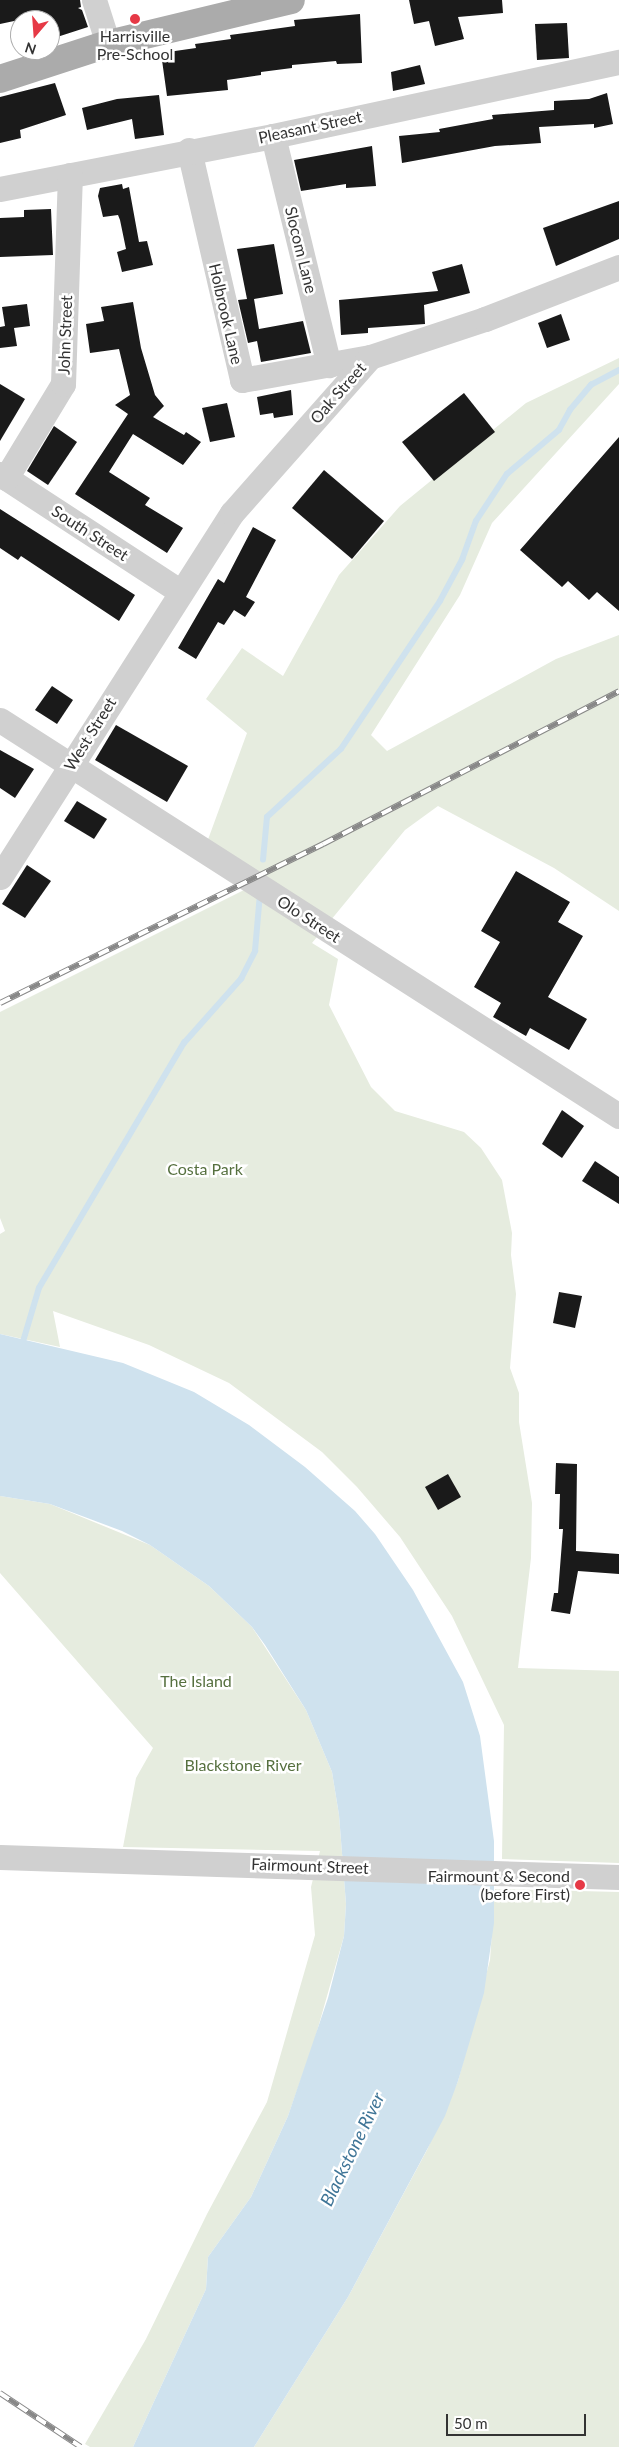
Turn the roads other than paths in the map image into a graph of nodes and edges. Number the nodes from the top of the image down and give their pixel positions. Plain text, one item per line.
1 (94, 0) edge
2 (291, 0) edge
3 (108, 44) junction
4 (619, 62) edge
5 (0, 78) edge
6 (274, 136) junction
7 (189, 150) junction
8 (70, 175) junction
9 (0, 189) edge
10 (619, 267) edge
11 (370, 357) junction
12 (329, 365) junction
13 (3, 476) edge
14 (181, 592) junction
15 (0, 720) edge
16 (70, 765) junction
17 (0, 877) edge
18 (619, 1116) edge
19 (0, 1856) edge
20 (619, 1877) edge

1 - 3 street
2 - 3 main road
3 - 5 main road
4 - 6 street, Pleasant Street
6 - 7 street, Pleasant Street
6 - 12 street, Slocom Lane
7 - 8 street, Pleasant Street
7 - 12 street, Holbrook Lane
8 - 9 street, Pleasant Street
8 - 13 street, John Street
10 - 11 street, Oak Street
11 - 12 street, Holbrook Lane
11 - 14 street, Oak Street
13 - 14 street, South Street
14 - 16 street, West Street
15 - 16 street, Olo Street
16 - 17 street, West Street
16 - 18 street, Olo Street
19 - 20 street, Fairmount Street

